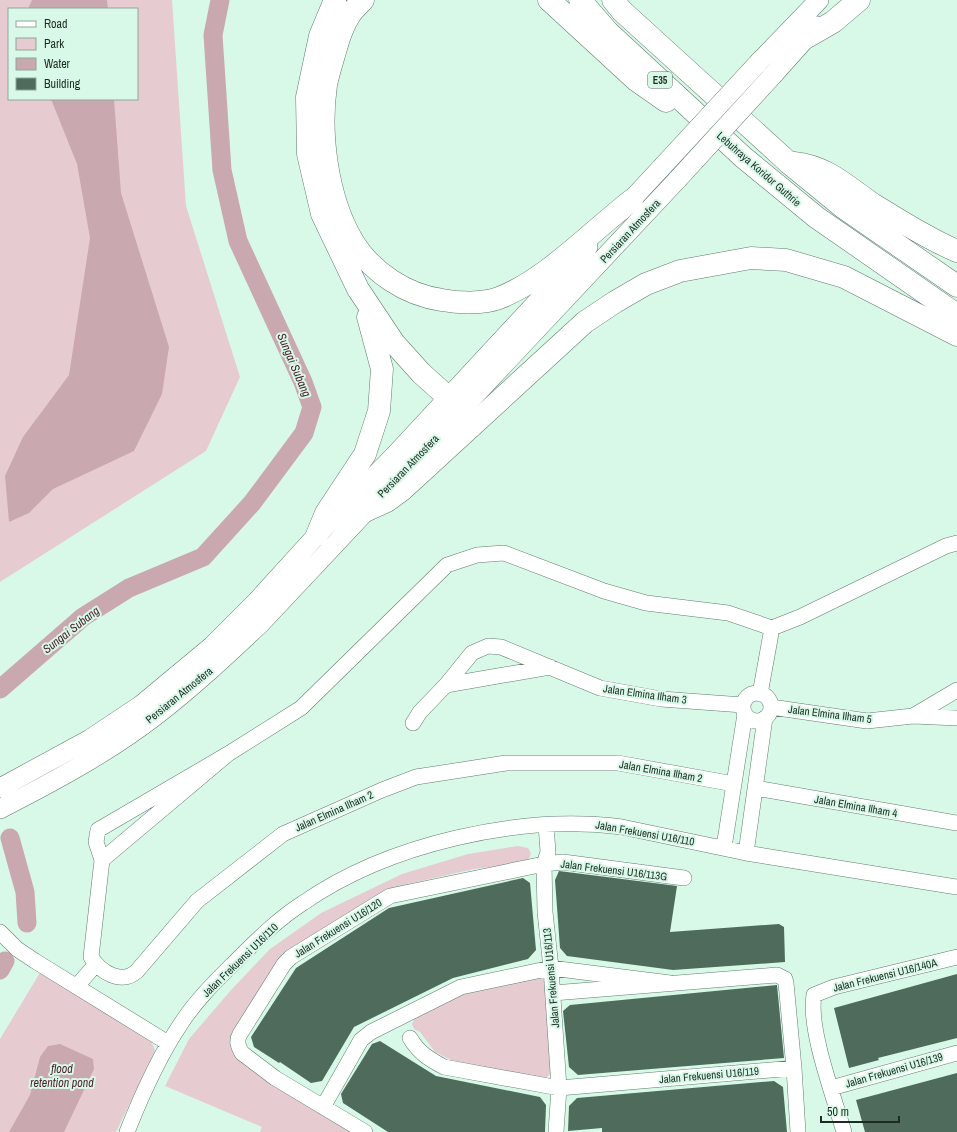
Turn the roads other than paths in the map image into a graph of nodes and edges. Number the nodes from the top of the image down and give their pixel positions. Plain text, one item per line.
1 (335, 0) edge
2 (363, 0) edge
3 (549, 0) edge
4 (580, 0) edge
5 (613, 0) edge
6 (819, 0) edge
7 (844, 0) edge
8 (859, 0) edge
9 (807, 37) junction
10 (766, 68) junction
11 (743, 157) junction
12 (789, 163) junction
13 (632, 200) junction
14 (957, 251) edge
15 (957, 286) edge
16 (358, 288) junction
17 (957, 316) edge
18 (957, 335) edge
19 (455, 404) junction
20 (365, 511) junction
21 (317, 535) junction
22 (957, 543) edge
23 (772, 628) junction
24 (550, 667) junction
25 (446, 685) junction
26 (957, 690) edge
27 (760, 694) junction
28 (744, 710) junction
29 (768, 712) junction
30 (913, 716) junction
31 (957, 718) edge
32 (413, 724) dead end
33 (228, 754) junction
34 (734, 784) junction
35 (0, 788) edge
36 (755, 788) junction
37 (0, 809) edge
38 (957, 823) edge
39 (541, 825) junction
40 (724, 847) junction
41 (746, 853) junction
42 (102, 860) junction
43 (544, 864) junction
44 (684, 878) dead end
45 (957, 887) edge
46 (0, 932) edge
47 (957, 957) edge
48 (96, 964) junction
49 (551, 968) junction
50 (670, 983) junction
51 (77, 986) junction
52 (553, 994) junction
53 (410, 1038) dead end
54 (168, 1043) junction
55 (957, 1053) edge
56 (794, 1068) junction
57 (560, 1088) junction
58 (831, 1088) junction
59 (322, 1107) junction
60 (127, 1132) edge
61 (365, 1132) edge
62 (556, 1132) edge
63 (798, 1132) edge
64 (844, 1132) edge

1 - 16 highway
2 - 13 highway
3 - 11 highway
4 - 11 highway, Lebuhraya Koridor Guthrie / E35
5 - 12 highway, E35
6 - 10 main road
7 - 9 main road
8 - 9 highway
9 - 10 main road
10 - 13 main road, Persiaran Atmosfera, bridge
10 - 19 main road, Persiaran Atmosfera, bridge
11 - 17 highway, Lebuhraya Koridor Guthrie / E35
12 - 14 highway
12 - 15 highway, E35
13 - 19 main road, Persiaran Atmosfera
16 - 19 highway
16 - 21 highway
18 - 20 highway
19 - 20 main road, Persiaran Atmosfera
19 - 21 main road, Persiaran Atmosfera
20 - 37 main road, Persiaran Atmosfera
21 - 35 main road, Persiaran Atmosfera
22 - 23 street
23 - 27 street
23 - 33 street
24 - 25 street
24 - 25 street, Jalan Elmina Ilham 3
24 - 28 street, Jalan Elmina Ilham 3
25 - 32 street, Jalan Elmina Ilham 3
26 - 30 street, Jalan Elmina Ilham 5
27 - 28 street
27 - 29 street
28 - 29 street
28 - 34 street
29 - 30 street, Jalan Elmina Ilham 5
29 - 36 street
30 - 31 street, Jalan Elmina Ilham 5
33 - 42 street
33 - 42 street
34 - 40 street
34 - 48 street, Jalan Elmina Ilham 2
36 - 38 street, Jalan Elmina Ilham 4
36 - 41 street
39 - 40 street, Jalan Frekuensi U16/110
39 - 43 street, Jalan Frekuensi U16/113
39 - 54 street, Jalan Frekuensi U16/110
40 - 41 street, Jalan Frekuensi U16/110
41 - 45 street, Jalan Frekuensi U16/110
42 - 48 street
43 - 44 street, Jalan Frekuensi U16/113G
43 - 49 street, Jalan Frekuensi U16/113
43 - 59 street, Jalan Frekuensi U16/120
46 - 51 street
47 - 58 street, Jalan Frekuensi U16/140A
48 - 51 street
49 - 50 street
49 - 52 street, Jalan Frekuensi U16/113
49 - 59 street
50 - 52 street
50 - 56 street
51 - 54 street
52 - 57 street, Jalan Frekuensi U16/113
53 - 57 street, Jalan Frekuensi U16/119
54 - 60 street, Jalan Frekuensi U16/110
55 - 58 street, Jalan Frekuensi U16/139
56 - 57 street, Jalan Frekuensi U16/119
56 - 63 street
57 - 62 street, Jalan Frekuensi U16/113
58 - 64 street
59 - 61 street, Jalan Frekuensi U16/120

